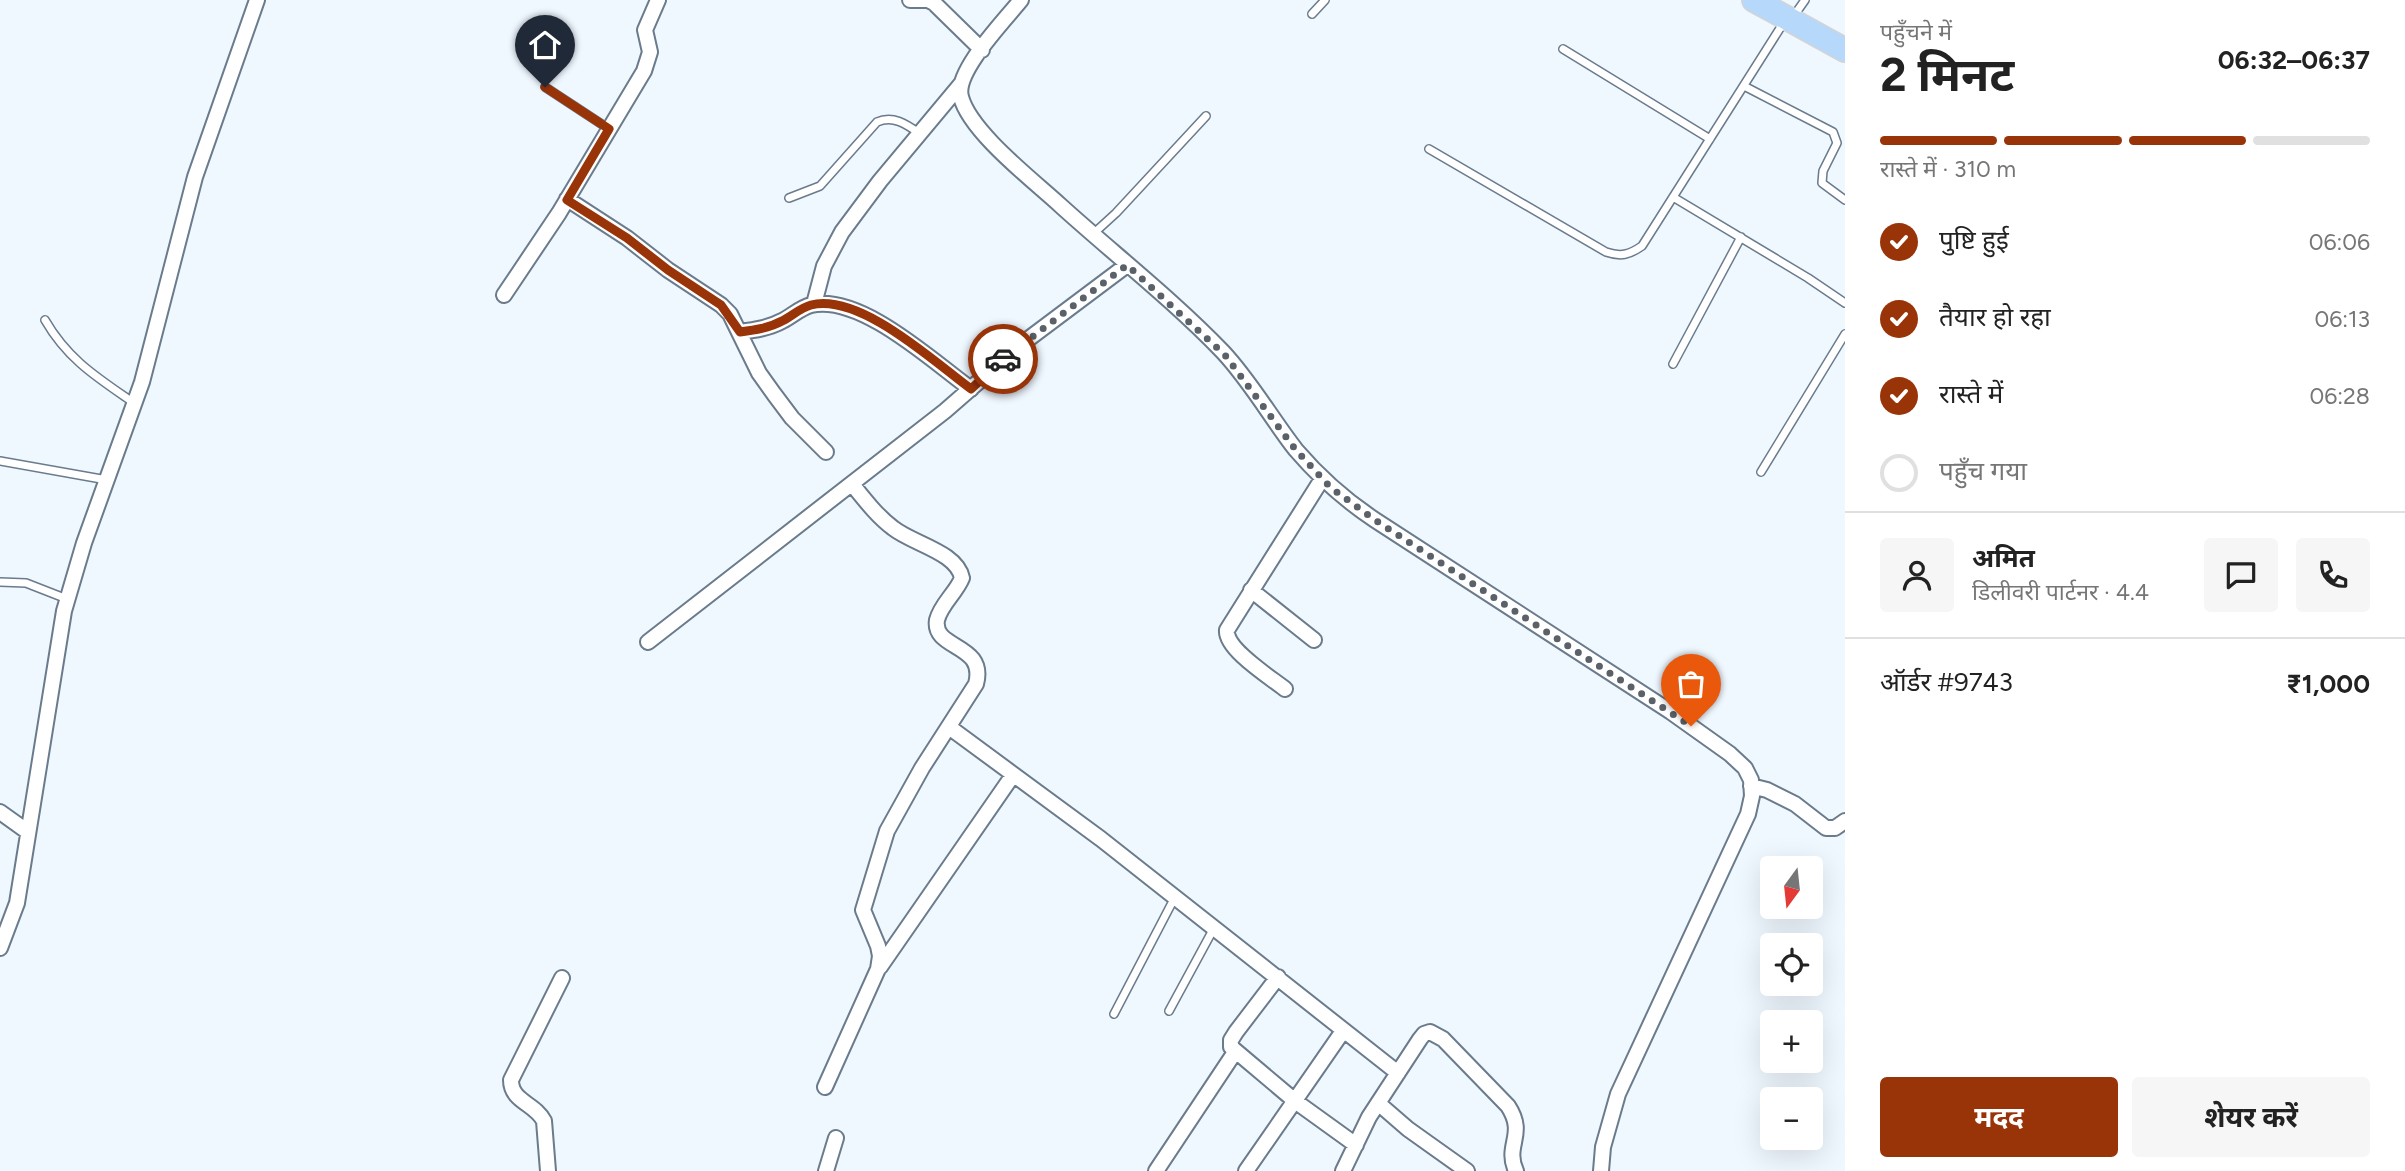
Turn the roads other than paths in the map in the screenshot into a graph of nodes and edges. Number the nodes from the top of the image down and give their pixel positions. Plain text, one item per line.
1 (257, 0) edge
2 (658, 0) edge
3 (910, 0) edge
4 (927, 0) edge
5 (1021, 0) edge
6 (1325, 0) edge
7 (1754, 0) edge
8 (1805, 0) edge
9 (1312, 14) dead end
10 (1788, 19) junction
11 (1563, 49) dead end
12 (982, 50) junction
13 (1845, 50) edge
14 (961, 84) junction
15 (1744, 86) junction
16 (545, 87) dead end
17 (1206, 116) dead end
18 (609, 129) junction
19 (920, 133) junction
20 (1710, 139) junction
21 (1429, 149) dead end
22 (1673, 197) junction
23 (789, 198) dead end
24 (567, 200) junction
25 (1845, 200) edge
26 (1092, 234) junction
27 (1741, 237) junction
28 (1127, 265) junction
29 (504, 295) dead end
30 (1845, 303) edge
31 (814, 304) junction
32 (45, 320) dead end
33 (740, 332) junction
34 (1845, 334) edge
35 (1673, 364) dead end
36 (971, 389) junction
37 (135, 404) junction
38 (826, 452) dead end
39 (0, 461) edge
40 (1761, 472) dead end
41 (1322, 479) junction
42 (108, 480) junction
43 (852, 484) junction
44 (0, 582) edge
45 (1251, 590) junction
46 (67, 600) junction
47 (1314, 640) dead end
48 (648, 642) dead end
49 (1285, 689) dead end
50 (949, 727) junction
51 (1013, 775) junction
52 (1751, 786) junction
53 (0, 812) edge
54 (1845, 821) edge
55 (29, 832) junction
56 (1175, 896) junction
57 (1214, 927) junction
58 (0, 948) edge
59 (878, 969) junction
60 (1278, 977) junction
61 (562, 978) dead end
62 (1169, 1011) dead end
63 (1114, 1014) dead end
64 (1343, 1031) junction
65 (1235, 1052) junction
66 (1398, 1073) junction
67 (825, 1087) dead end
68 (1296, 1101) junction
69 (1378, 1103) junction
70 (835, 1138) dead end
71 (1356, 1144) junction
72 (548, 1171) edge
73 (826, 1171) edge
74 (1156, 1171) edge
75 (1246, 1171) edge
76 (1343, 1171) edge
77 (1467, 1171) edge
78 (1516, 1171) edge
79 (1601, 1171) edge

1 - 37 street
2 - 18 street
3 - 4 street
4 - 12 street
5 - 12 street
6 - 9 lane
7 - 10 highway
8 - 10 lane
10 - 13 highway
10 - 15 lane
11 - 20 lane
12 - 14 street
14 - 19 street
14 - 26 street
15 - 20 lane
15 - 25 lane
16 - 18 lane
17 - 26 lane
18 - 24 street
19 - 23 lane
19 - 31 street
20 - 22 lane
21 - 22 lane
22 - 27 lane
24 - 29 street
24 - 33 street
26 - 28 street
27 - 30 lane
27 - 35 lane
28 - 36 street
28 - 41 street
31 - 33 street
31 - 36 street
32 - 37 lane
33 - 38 street
34 - 40 lane
36 - 43 street
37 - 42 street
39 - 42 lane
41 - 45 street
41 - 52 street
42 - 46 street
43 - 48 street
43 - 50 street
44 - 46 lane
45 - 47 street
45 - 49 street
46 - 55 street
50 - 51 street
50 - 59 street
51 - 56 street
51 - 59 street
52 - 54 street
52 - 79 street
53 - 55 street
55 - 58 street
56 - 57 street
56 - 63 lane
57 - 60 street
57 - 62 lane
59 - 67 street
60 - 64 street
60 - 65 street
61 - 72 street
64 - 66 street
64 - 68 street
65 - 68 street
65 - 74 street
66 - 69 street
66 - 78 street
68 - 71 street
68 - 75 street
69 - 71 street
69 - 77 street
70 - 73 street
71 - 76 street

